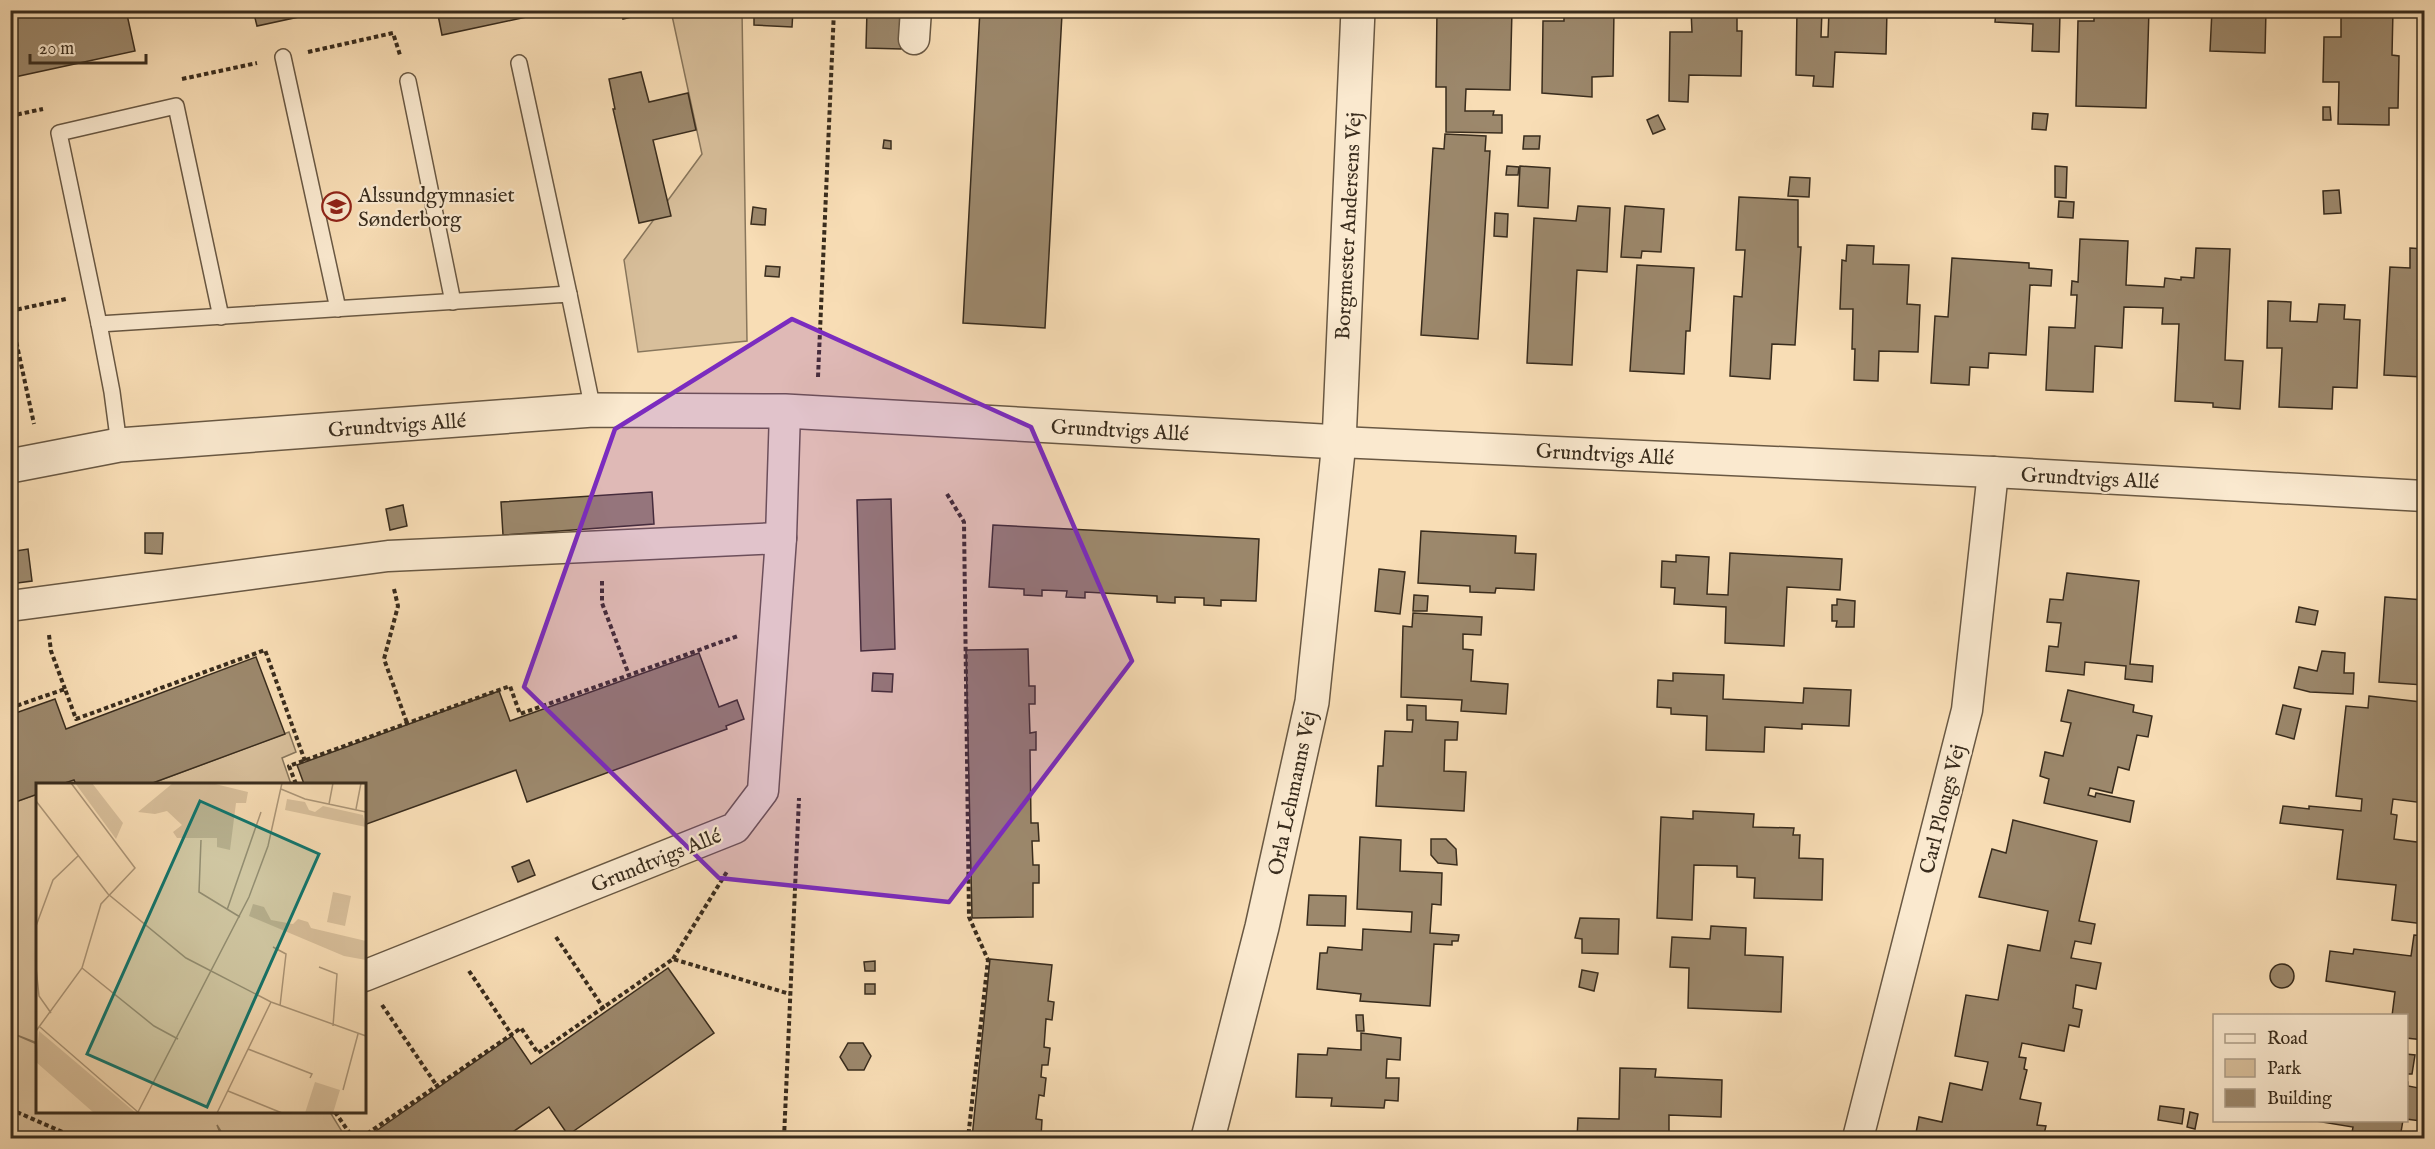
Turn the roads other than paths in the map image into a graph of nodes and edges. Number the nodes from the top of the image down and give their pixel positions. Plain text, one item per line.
1 (1358, 10) edge
2 (283, 57) road end
3 (519, 63) dead end
4 (408, 81) road end
5 (569, 294) junction
6 (453, 302) junction
7 (338, 309) junction
8 (221, 316) junction
9 (99, 324) junction
10 (593, 410) junction
11 (785, 411) junction
12 (1339, 442) junction
13 (119, 446) junction
14 (10, 466) edge
15 (1993, 472) junction
16 (2424, 496) edge
17 (781, 538) junction
18 (10, 606) edge
19 (371, 987) edge
20 (1208, 1138) edge
21 (1858, 1138) edge

1 - 12 street, Borgmester Andersens Vej
2 - 7 lane
3 - 5 lane
4 - 6 lane
5 - 6 lane
5 - 10 lane
6 - 7 lane
7 - 8 lane
8 - 9 lane
8 - 9 lane
9 - 13 lane
10 - 11 street, Grundtvigs Allé
10 - 13 street, Grundtvigs Allé
11 - 12 street, Grundtvigs Allé
11 - 17 street, Grundtvigs Allé
12 - 15 street, Grundtvigs Allé
12 - 20 street, Orla Lehmanns Vej
13 - 14 street, Grundtvigs Allé
15 - 16 street, Grundtvigs Allé
15 - 21 street, Carl Plougs Vej
17 - 18 street
17 - 19 street, Grundtvigs Allé

